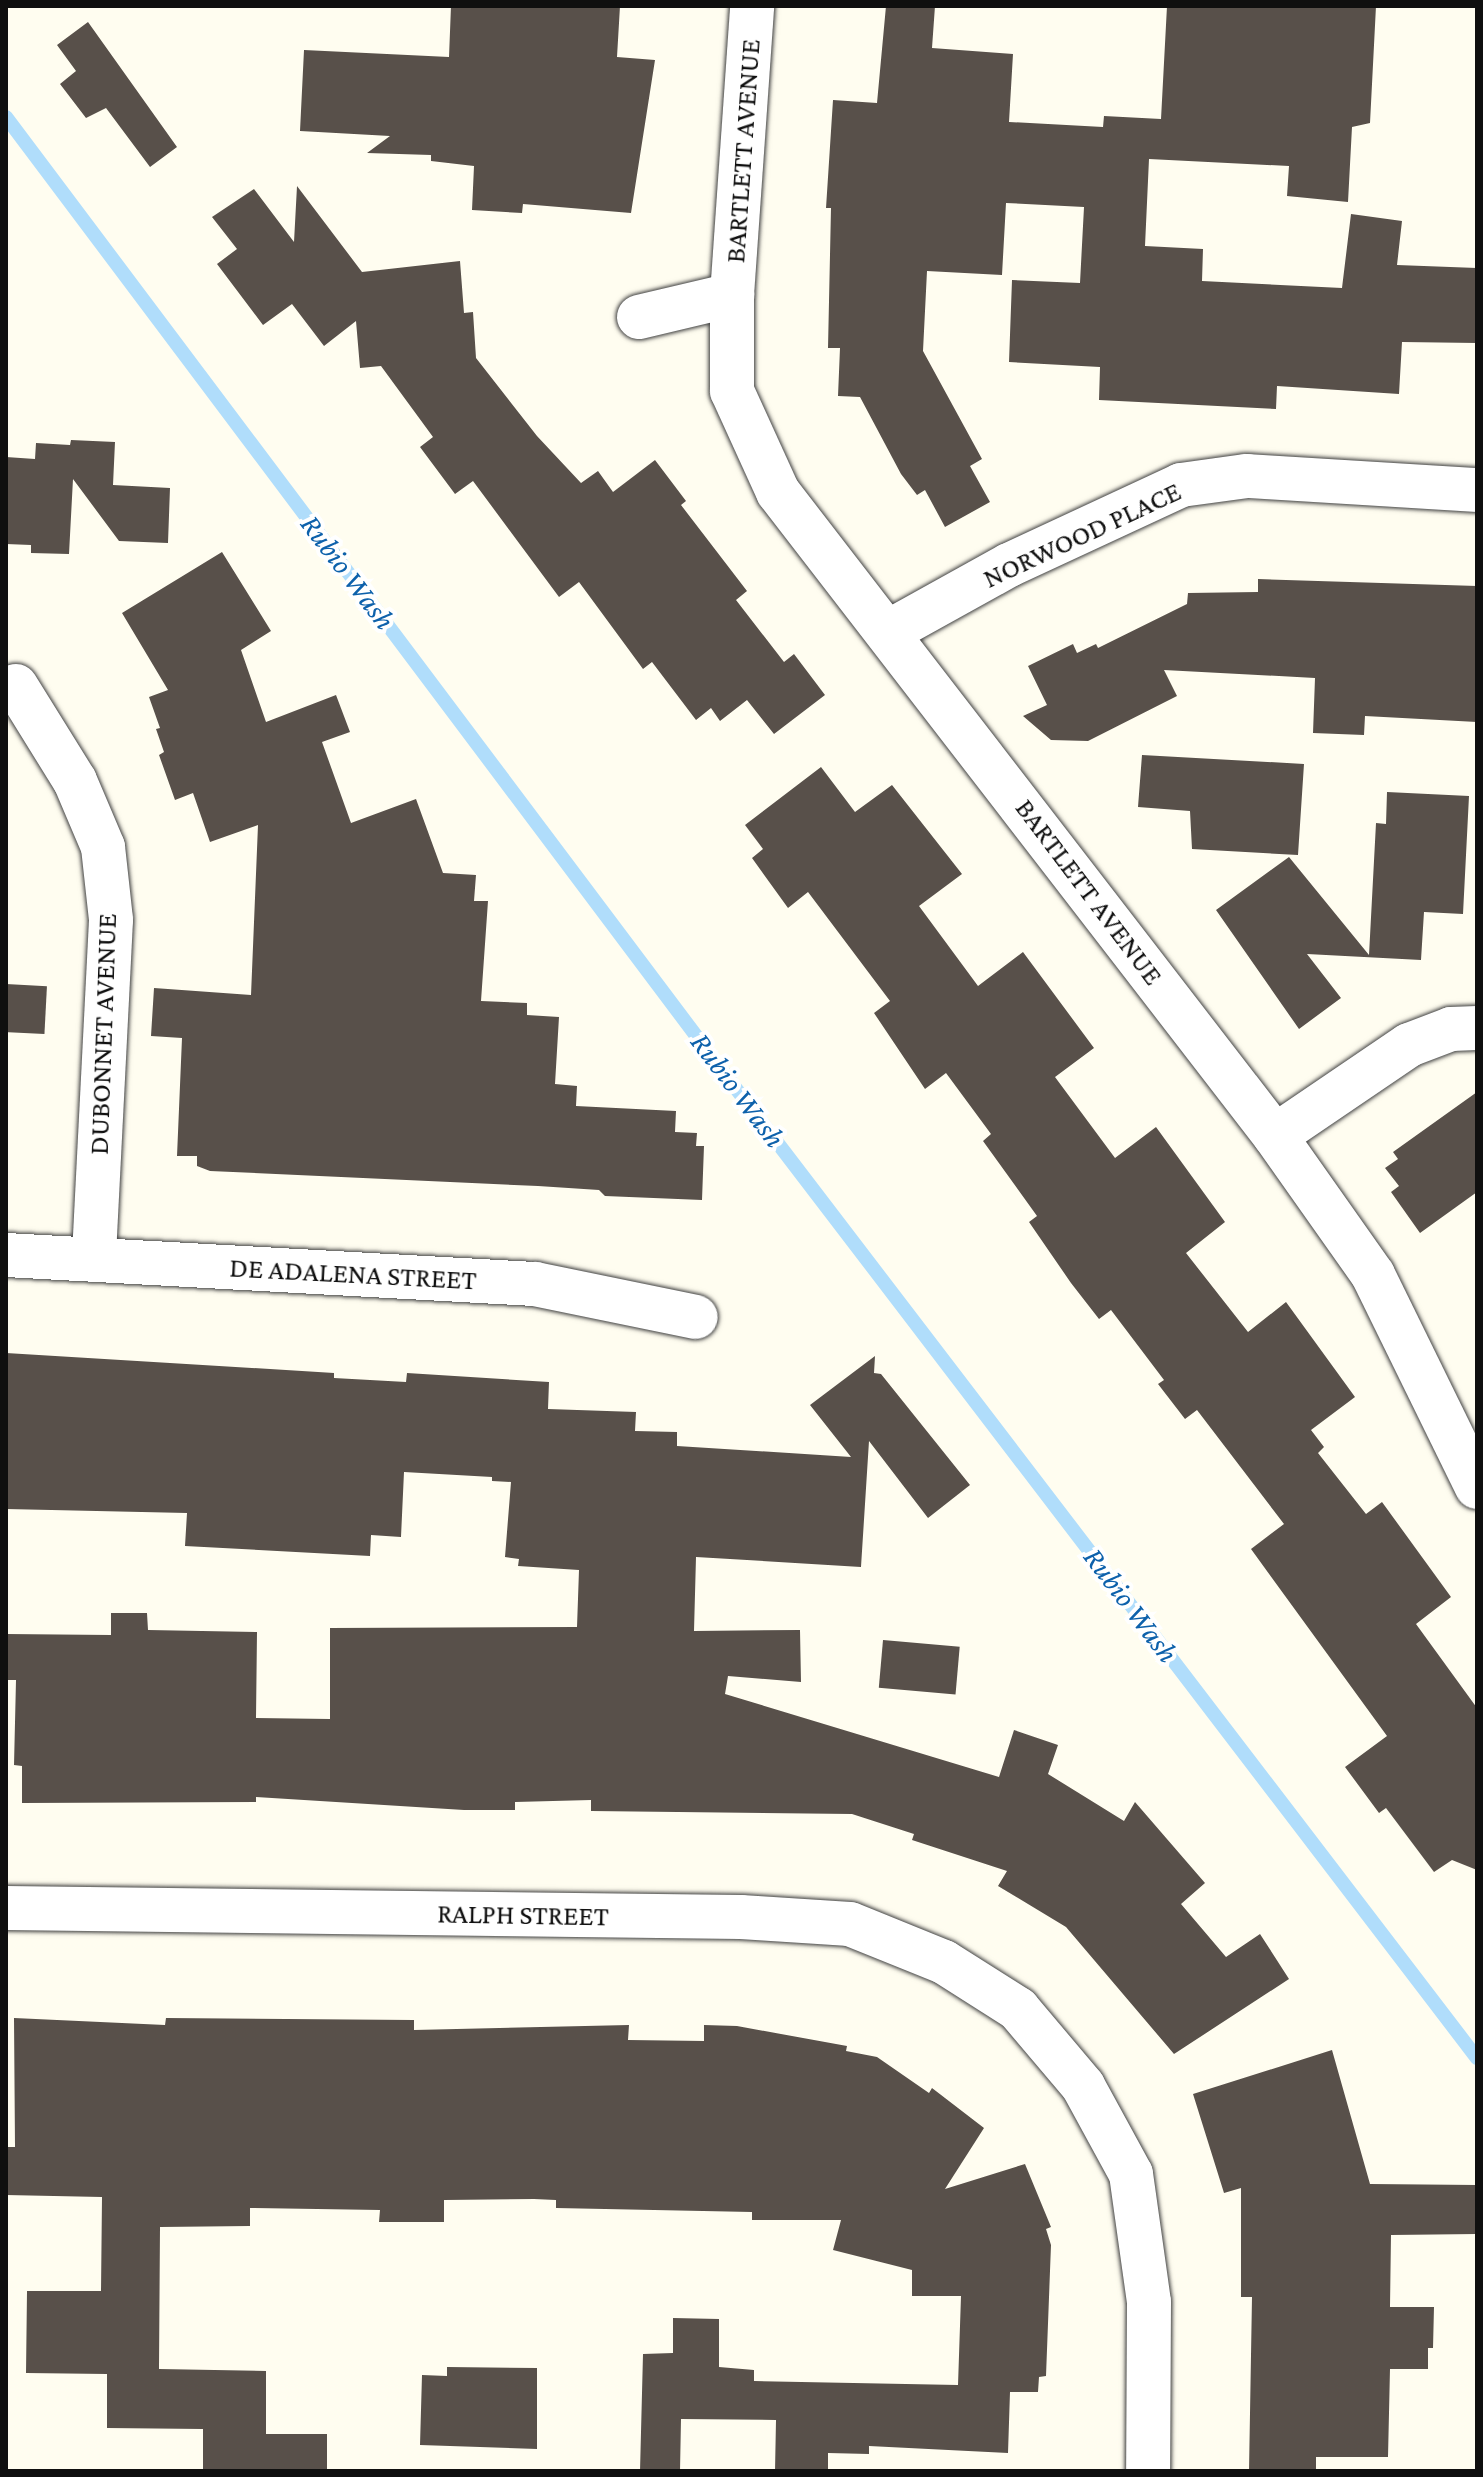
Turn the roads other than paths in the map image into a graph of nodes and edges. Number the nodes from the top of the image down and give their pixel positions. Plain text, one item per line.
1 (752, 6) edge
2 (732, 295) junction
3 (639, 317) dead end
4 (1477, 490) edge
5 (890, 631) junction
6 (16, 686) dead end
7 (1477, 1028) edge
8 (1275, 1136) junction
9 (6, 1255) edge
10 (94, 1260) junction
11 (696, 1317) dead end
12 (1477, 1487) edge
13 (6, 1908) edge
14 (1148, 2471) edge

1 - 2 street, BARTLETT AVENUE
2 - 3 street, BARTLETT AVENUE
2 - 5 street, BARTLETT AVENUE
4 - 5 street, NORWOOD PLACE
5 - 8 street, BARTLETT AVENUE
6 - 10 street, DUBONNET AVENUE
7 - 8 street
8 - 12 street, BARTLETT AVENUE
9 - 10 street, DE ADALENA STREET
10 - 11 street, DE ADALENA STREET
13 - 14 street, RALPH STREET

